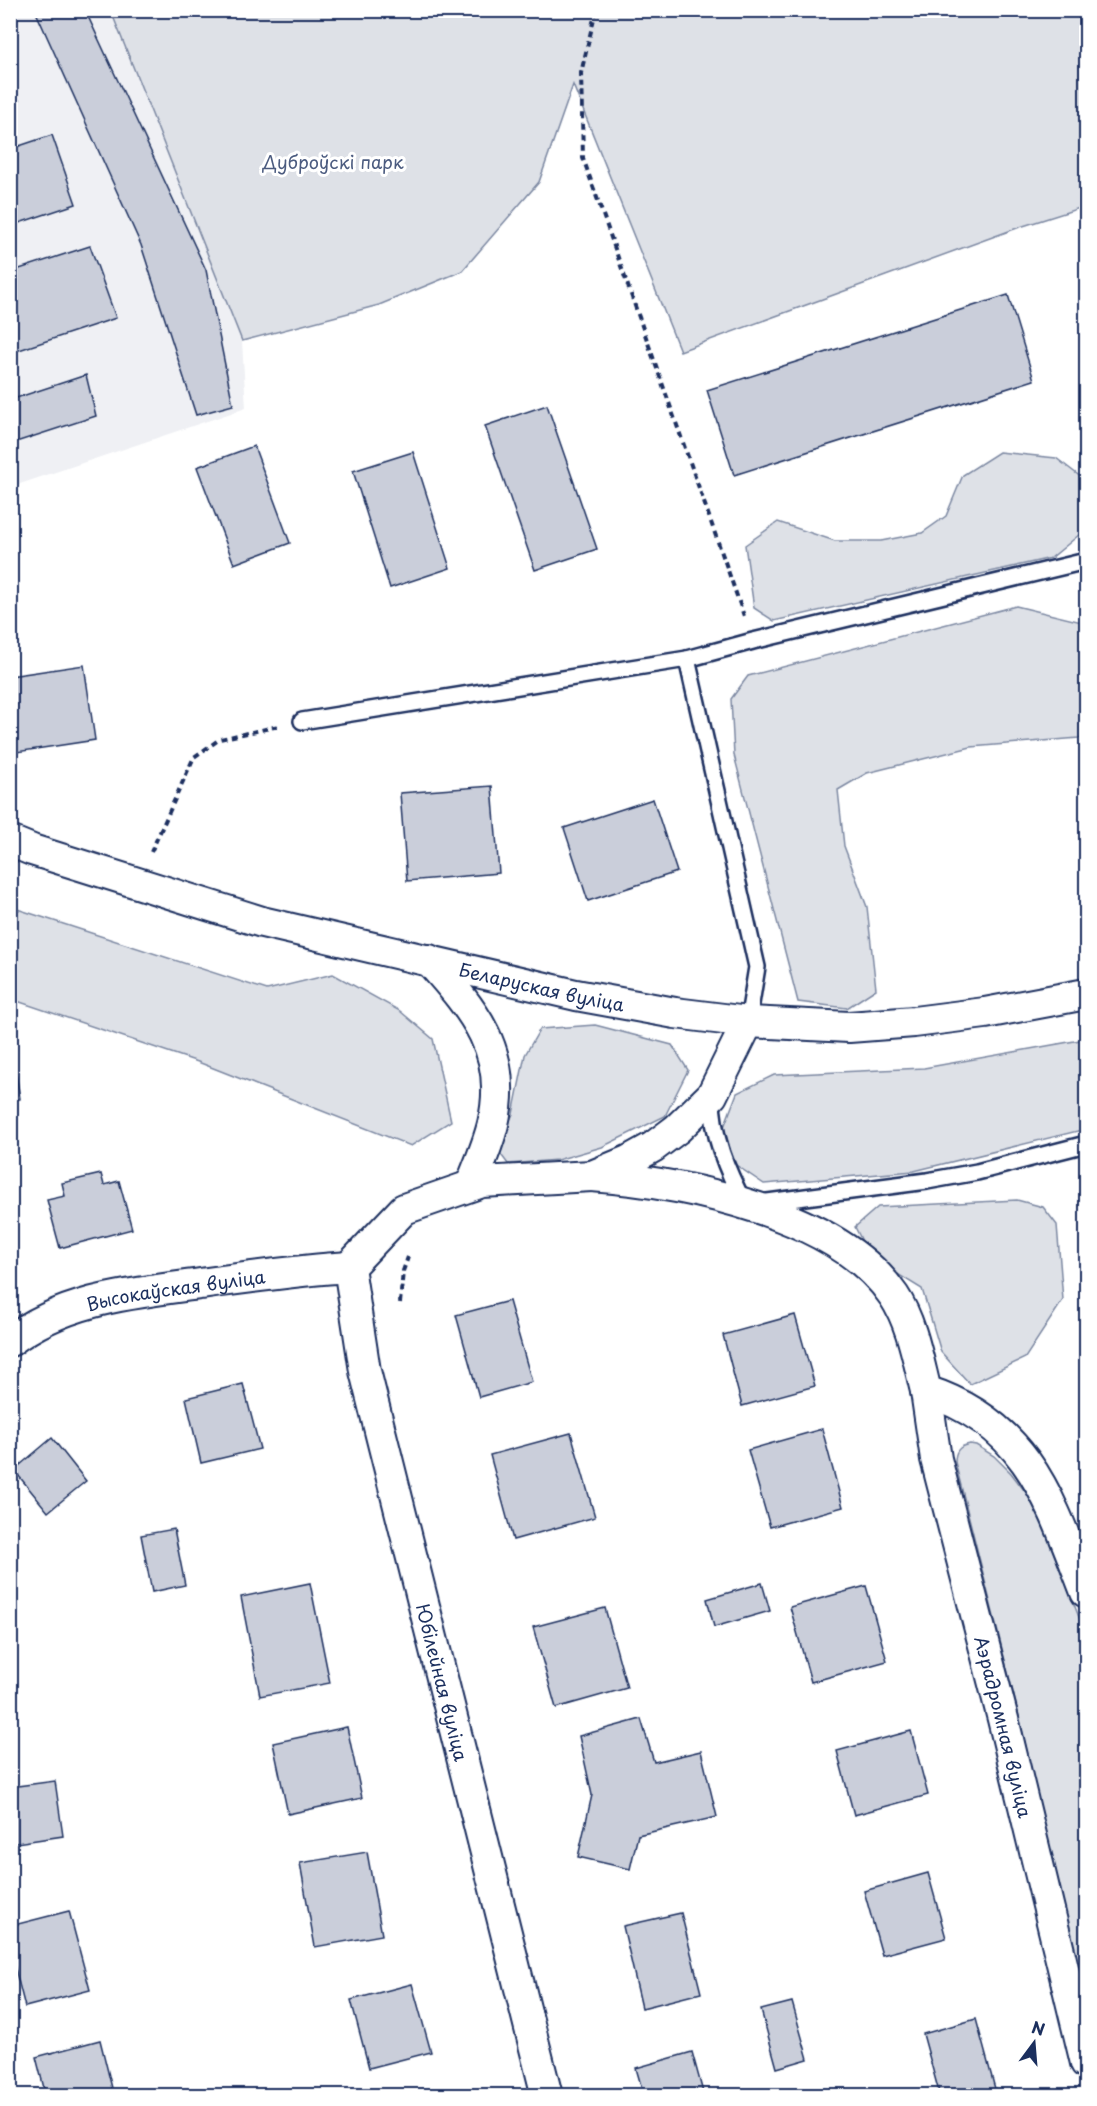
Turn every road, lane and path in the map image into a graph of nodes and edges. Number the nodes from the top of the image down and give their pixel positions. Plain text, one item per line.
1 (596, 10) edge
2 (1086, 561) edge
3 (753, 641) junction
4 (687, 659) junction
5 (302, 721) joint
6 (10, 841) edge
7 (138, 884) junction
8 (429, 960) junction
9 (1086, 994) edge
10 (748, 1022) junction
11 (712, 1095) junction
12 (1086, 1144) edge
13 (592, 1176) junction
14 (471, 1185) junction
15 (745, 1205) junction
16 (349, 1267) junction
17 (10, 1341) edge
18 (926, 1391) junction
19 (1086, 1592) edge
20 (1086, 2063) edge
21 (547, 2096) edge

1 - 3 path
2 - 3 lane
3 - 4 lane
4 - 5 lane
4 - 10 lane
5 - 7 path
6 - 7 street, Беларуская вуліца
7 - 8 street, Беларуская вуліца
8 - 10 street, Беларуская вуліца
8 - 14 street
9 - 10 street, Беларуская вуліца
10 - 11 street
11 - 13 street
11 - 15 lane
12 - 15 lane
13 - 14 street
13 - 15 street, Аэрадромная вуліца
14 - 16 street
15 - 18 street, Аэрадромная вуліца
16 - 17 street, Высокаўская вуліца
16 - 21 street, Юбілейная вуліца
18 - 19 street
18 - 20 street, Аэрадромная вуліца

